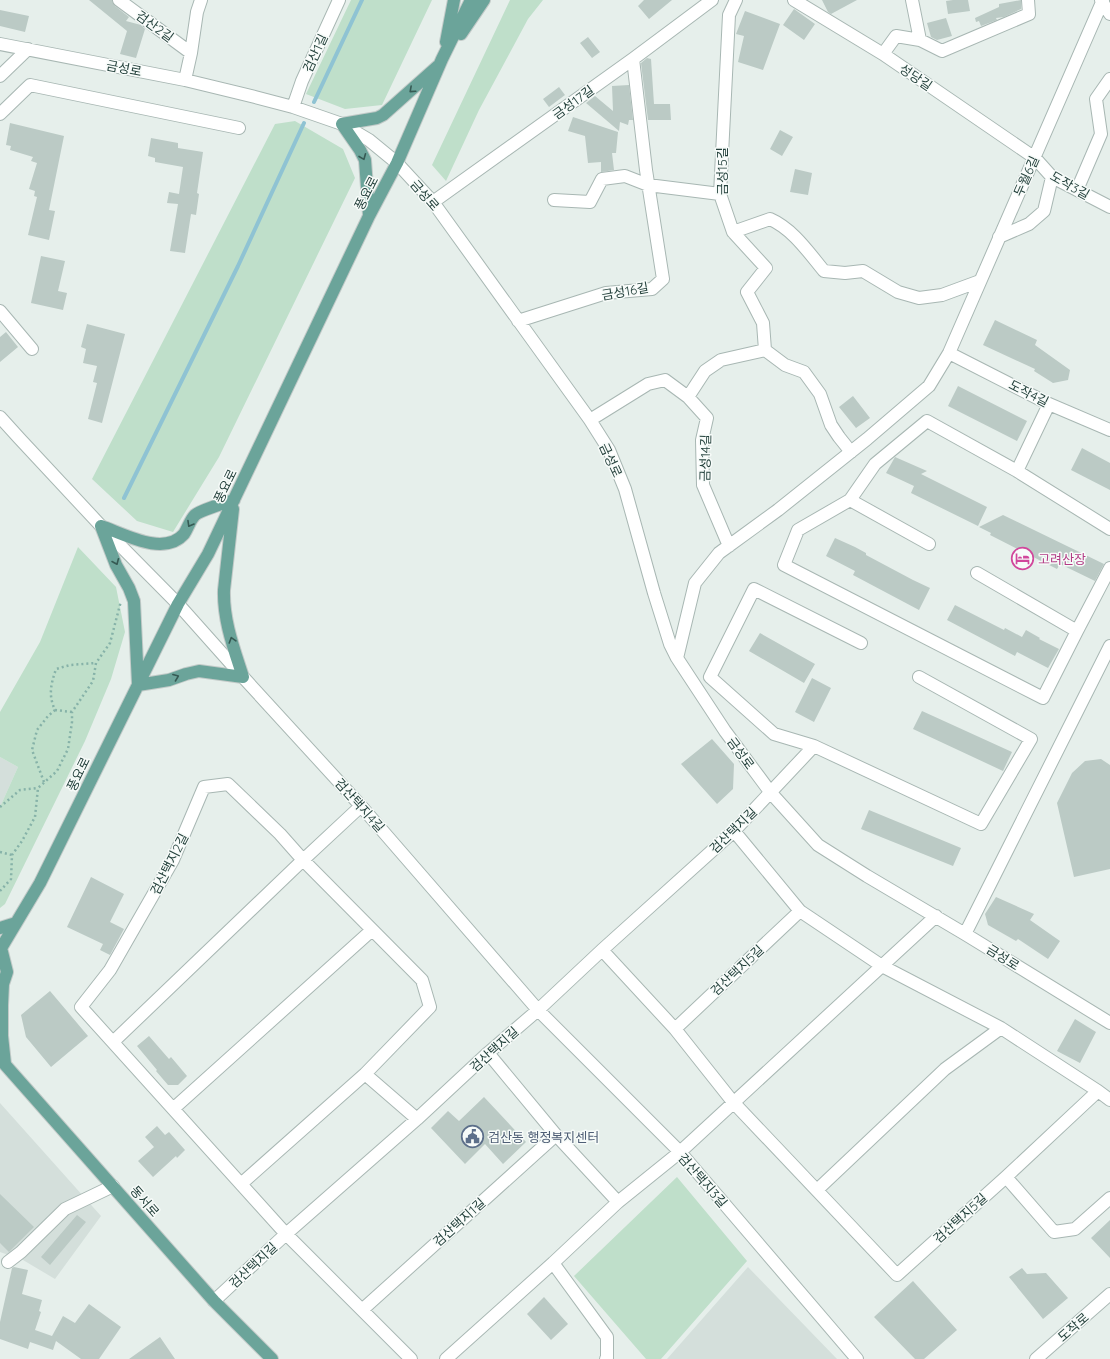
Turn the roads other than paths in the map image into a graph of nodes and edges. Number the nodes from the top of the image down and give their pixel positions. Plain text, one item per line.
1 (119, 0) edge
2 (201, 0) edge
3 (339, 0) edge
4 (454, 0) edge
5 (471, 0) edge
6 (484, 0) edge
7 (712, 0) edge
8 (736, 0) edge
9 (794, 0) edge
10 (912, 0) edge
11 (1028, 0) edge
12 (1102, 1) edge
13 (1110, 14) edge
14 (920, 40) junction
15 (0, 44) edge
16 (28, 49) junction
17 (191, 53) junction
18 (883, 54) junction
19 (633, 59) junction
20 (442, 61) junction
21 (0, 76) edge
22 (1110, 79) edge
23 (185, 80) junction
24 (293, 106) junction
25 (0, 114) edge
26 (342, 124) junction
27 (239, 128) dead end
28 (1035, 158) junction
29 (397, 164) junction
30 (1052, 177) junction
31 (648, 185) junction
32 (1077, 190) junction
33 (720, 194) junction
34 (554, 200) dead end
35 (433, 202) junction
36 (1110, 207) edge
37 (369, 216) junction
38 (733, 232) junction
39 (999, 237) junction
40 (980, 281) junction
41 (0, 311) edge
42 (518, 320) junction
43 (32, 349) dead end
44 (765, 350) junction
45 (950, 353) junction
46 (688, 397) junction
47 (1049, 404) junction
48 (0, 417) edge
49 (590, 420) junction
50 (1110, 430) edge
51 (851, 452) junction
52 (1017, 471) junction
53 (234, 500) junction
54 (850, 500) junction
55 (101, 526) junction
56 (1110, 529) edge
57 (929, 544) dead end
58 (729, 546) junction
59 (1110, 568) edge
60 (977, 573) dead end
61 (178, 604) junction
62 (1077, 631) junction
63 (861, 643) dead end
64 (1110, 646) edge
65 (677, 658) junction
66 (243, 677) junction
67 (919, 677) dead end
68 (138, 685) junction
69 (814, 746) junction
70 (771, 794) junction
71 (361, 806) junction
72 (734, 831) junction
73 (303, 860) junction
74 (800, 911) junction
75 (936, 916) junction
76 (16, 923) junction
77 (0, 928) edge
78 (372, 930) junction
79 (965, 934) junction
80 (1, 949) edge
81 (602, 950) junction
82 (882, 966) junction
83 (538, 1010) junction
84 (1110, 1023) edge
85 (1000, 1028) junction
86 (674, 1029) junction
87 (113, 1042) junction
88 (488, 1053) junction
89 (4, 1065) edge
90 (365, 1074) junction
91 (1098, 1091) junction
92 (1110, 1100) edge
93 (733, 1102) junction
94 (173, 1109) junction
95 (417, 1119) junction
96 (556, 1135) junction
97 (680, 1152) junction
98 (1006, 1177) junction
99 (241, 1184) junction
100 (113, 1186) junction
101 (817, 1190) junction
102 (1110, 1198) edge
103 (618, 1202) junction
104 (286, 1234) junction
105 (8, 1262) dead end
106 (553, 1263) junction
107 (1110, 1294) edge
108 (214, 1301) junction
109 (362, 1310) junction
110 (272, 1359) edge
111 (411, 1359) edge
112 (446, 1359) edge
113 (606, 1359) edge
114 (857, 1359) edge
115 (1036, 1359) edge

1 - 17 street, 검산2길
2 - 17 street, 검산2길
3 - 24 street, 검산1길
4 - 20 main road
5 - 20 main road, 풍요로
6 - 20 main road
7 - 19 street, 금성17길
8 - 33 street, 금성15길
9 - 18 street, 성당길
10 - 14 street
11 - 14 street
12 - 13 street
12 - 28 street, 두월6길
14 - 18 street
15 - 16 street, 금성로
16 - 21 street
16 - 23 street, 금성로
17 - 23 street, 검산2길
18 - 28 street, 성당길
19 - 31 street, 금성16길
19 - 35 street, 금성17길
20 -> 26 main road
20 - 29 main road, 풍요로
22 - 32 street
23 - 24 street, 금성로
24 - 26 street, 금성로
25 - 27 street
26 - 29 street, 금성로
26 -> 37 main road
28 - 30 street, 도작3길
28 - 39 street, 두월6길
29 - 35 street, 금성로
29 - 37 main road, 풍요로
30 - 32 street, 도작3길
30 - 39 street
31 - 33 street
31 - 34 street
31 - 42 street, 금성16길
32 - 36 street, 도작3길
33 - 38 street, 금성15길
35 - 42 street, 금성로
37 - 53 main road, 풍요로
38 - 40 street
38 - 44 street, 금성15길
39 - 40 street, 두월6길
40 - 45 street, 두월6길
41 - 43 street
42 - 49 street, 금성로
44 - 46 street
44 - 51 street
45 - 47 street, 도작4길
45 - 51 street
46 - 49 street
46 - 58 street, 금성14길
47 - 50 street, 도작4길
47 - 52 street
48 - 55 street, 검산택지4길
49 - 65 street, 금성로
51 - 58 street
52 - 54 street
52 - 56 street
53 -> 55 main road
53 - 61 main road, 풍요로
66 -> 53 main road
54 - 57 street
54 - 62 street
55 - 61 street, 검산택지4길
55 -> 68 main road
58 - 65 street
59 - 62 street
60 - 62 street
61 - 66 street, 검산택지4길
61 - 68 main road, 풍요로
63 - 69 street
64 - 79 street
65 - 70 street, 금성로
68 -> 66 main road
66 - 71 street, 검산택지4길
67 - 69 street
68 - 76 main road, 풍요로
69 - 70 street, 검산택지길
70 - 72 street, 검산택지길
70 - 75 street, 금성로
71 - 73 street
71 - 83 street, 검산택지4길
72 - 74 street
72 - 81 street, 검산택지길
73 - 78 street, 검산택지2길
73 - 87 street
73 - 87 street, 검산택지2길
74 - 82 street
74 - 86 street, 검산택지5길
75 - 79 street, 금성로
75 - 82 street
76 - 77 main road
76 - 80 main road, 풍요로
78 - 90 street, 검산택지2길
78 - 94 street
79 - 84 street, 금성로
80 - 89 main road
81 - 83 street, 검산택지길
81 - 86 street, 검산택지5길
82 - 85 street
82 - 93 street
83 - 88 street, 검산택지길
83 - 97 street, 검산택지3길
85 - 91 street
85 - 101 street
86 - 93 street, 검산택지5길
87 - 94 street, 검산택지2길
88 - 95 street, 검산택지길
88 - 96 street
89 - 100 main road, 동서로
90 - 95 street
90 - 99 street, 검산택지2길
91 - 92 street
91 - 98 street
93 - 97 street
93 - 101 street, 검산택지5길
94 - 99 street, 검산택지2길
95 - 104 street, 검산택지길
96 - 103 street
96 - 109 street, 검산택지1길
97 - 103 street
97 - 114 street, 검산택지3길
98 - 101 street, 검산택지5길
98 - 102 street
99 - 104 street, 검산택지2길
100 - 105 street
100 - 108 main road, 동서로
103 - 106 street
104 - 108 street, 검산택지길
104 - 109 street
106 - 112 street
106 - 113 street
107 - 115 street, 도작로
108 - 110 main road, 동서로
109 - 111 street

